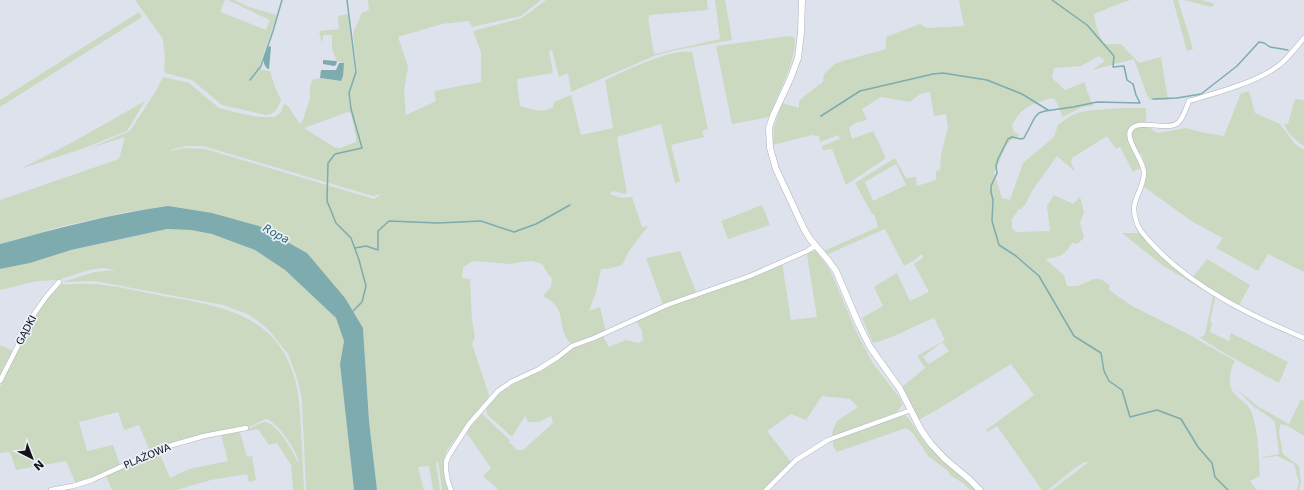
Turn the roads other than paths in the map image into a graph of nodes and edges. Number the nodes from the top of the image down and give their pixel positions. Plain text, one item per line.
1 (802, 0) edge
2 (1304, 38) edge
3 (815, 246) junction
4 (59, 282) dead end
5 (1304, 338) edge
6 (0, 381) edge
7 (911, 410) junction
8 (246, 428) dead end
9 (51, 490) edge
10 (451, 490) edge
11 (766, 490) edge
12 (980, 490) edge

1 - 3 street
2 - 5 street
3 - 7 street
3 - 10 street
4 - 6 street, GĄDKI
7 - 11 street
7 - 12 street
8 - 9 street, PLAŻOWA

